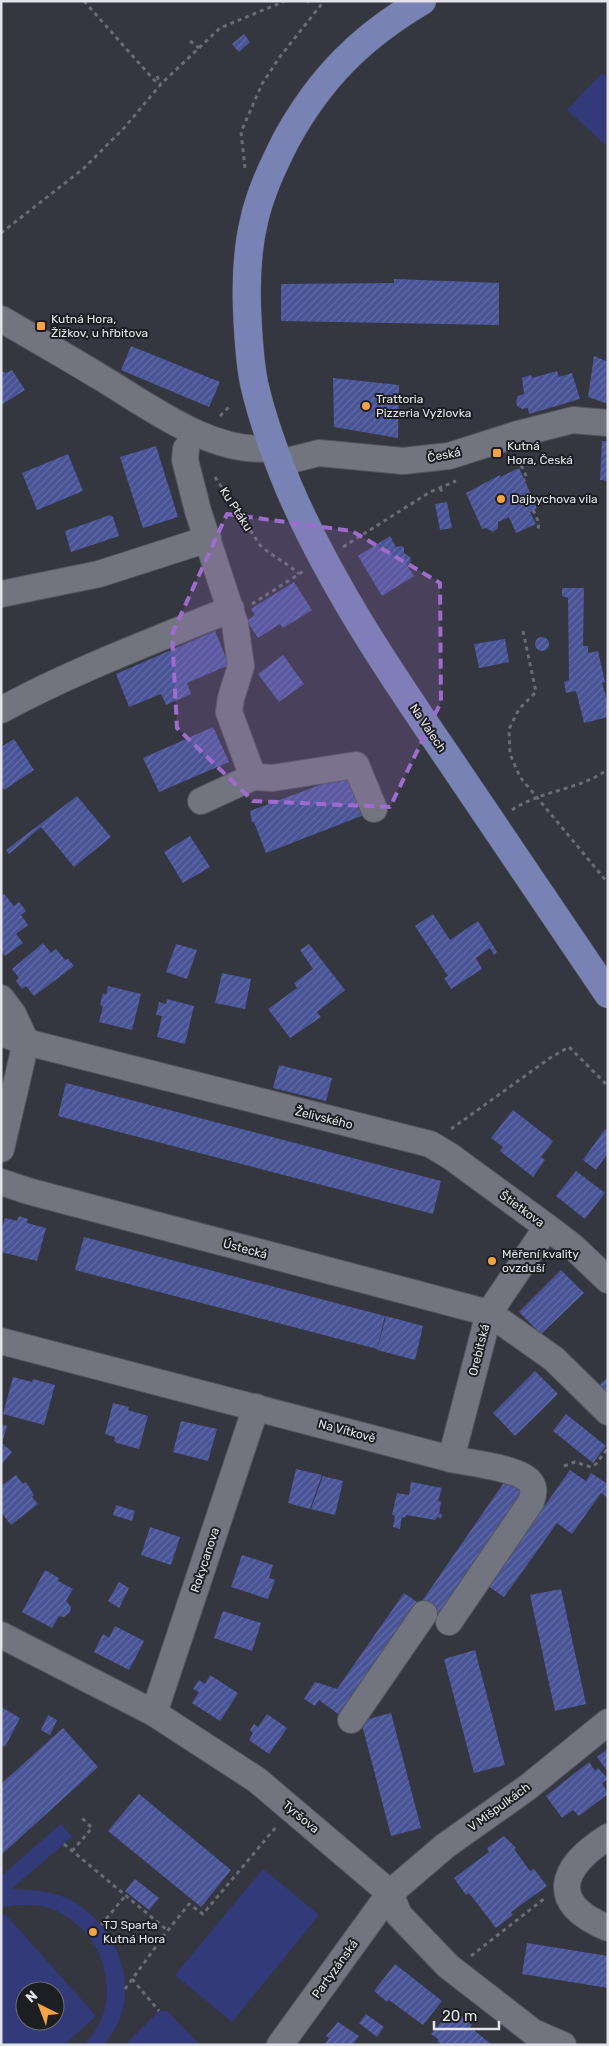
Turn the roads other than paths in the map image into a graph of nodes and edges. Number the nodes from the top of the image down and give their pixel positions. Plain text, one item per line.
1 (422, 1) edge
2 (1, 319) edge
3 (608, 423) edge
4 (186, 449) dead end
5 (276, 456) junction
6 (208, 539) junction
7 (1, 594) edge
8 (232, 613) junction
9 (1, 710) edge
10 (253, 777) junction
11 (201, 801) dead end
12 (374, 809) dead end
13 (608, 994) edge
14 (1, 998) edge
15 (1, 1033) edge
16 (26, 1042) junction
17 (430, 1144) joint
18 (1, 1149) edge
19 (1, 1182) edge
20 (547, 1227) junction
21 (608, 1280) edge
22 (489, 1314) junction
23 (1, 1342) edge
24 (256, 1407) junction
25 (608, 1412) edge
26 (452, 1459) junction
27 (424, 1614) dead end
28 (449, 1622) dead end
29 (1, 1635) edge
30 (154, 1713) junction
31 (352, 1720) dead end
32 (608, 1722) edge
33 (608, 1837) edge
34 (390, 1892) junction
35 (608, 1928) edge
36 (280, 2045) edge
37 (563, 2045) edge

1 - 5 main road, Na Valech
2 - 5 street, Česká
3 - 5 street, Česká
4 - 6 street
5 - 13 main road, Na Valech
6 - 7 street
6 - 8 street
8 - 9 street
8 - 10 street
10 - 11 street
10 - 12 street
14 - 16 street
15 - 16 street, Želivského
16 - 17 street, Želivského
16 - 18 street
17 - 20 street, Štietkova
19 - 22 street, Ústecká
20 - 21 street, Štietkova
20 - 22 street, Orebitská
22 - 25 street, Ústecká
22 - 26 street, Orebitská
23 - 24 street, Na Vítkově
24 - 26 street, Na Vítkově
24 - 30 street, Rokycanova
26 - 28 street, Na Vítkově
27 - 31 street
29 - 30 street, Tyršova
30 - 34 street, Tyršova
32 - 34 street, V Mišpulkách
33 - 35 street
34 - 36 street, Partyzánská
34 - 37 street, Tyršova

